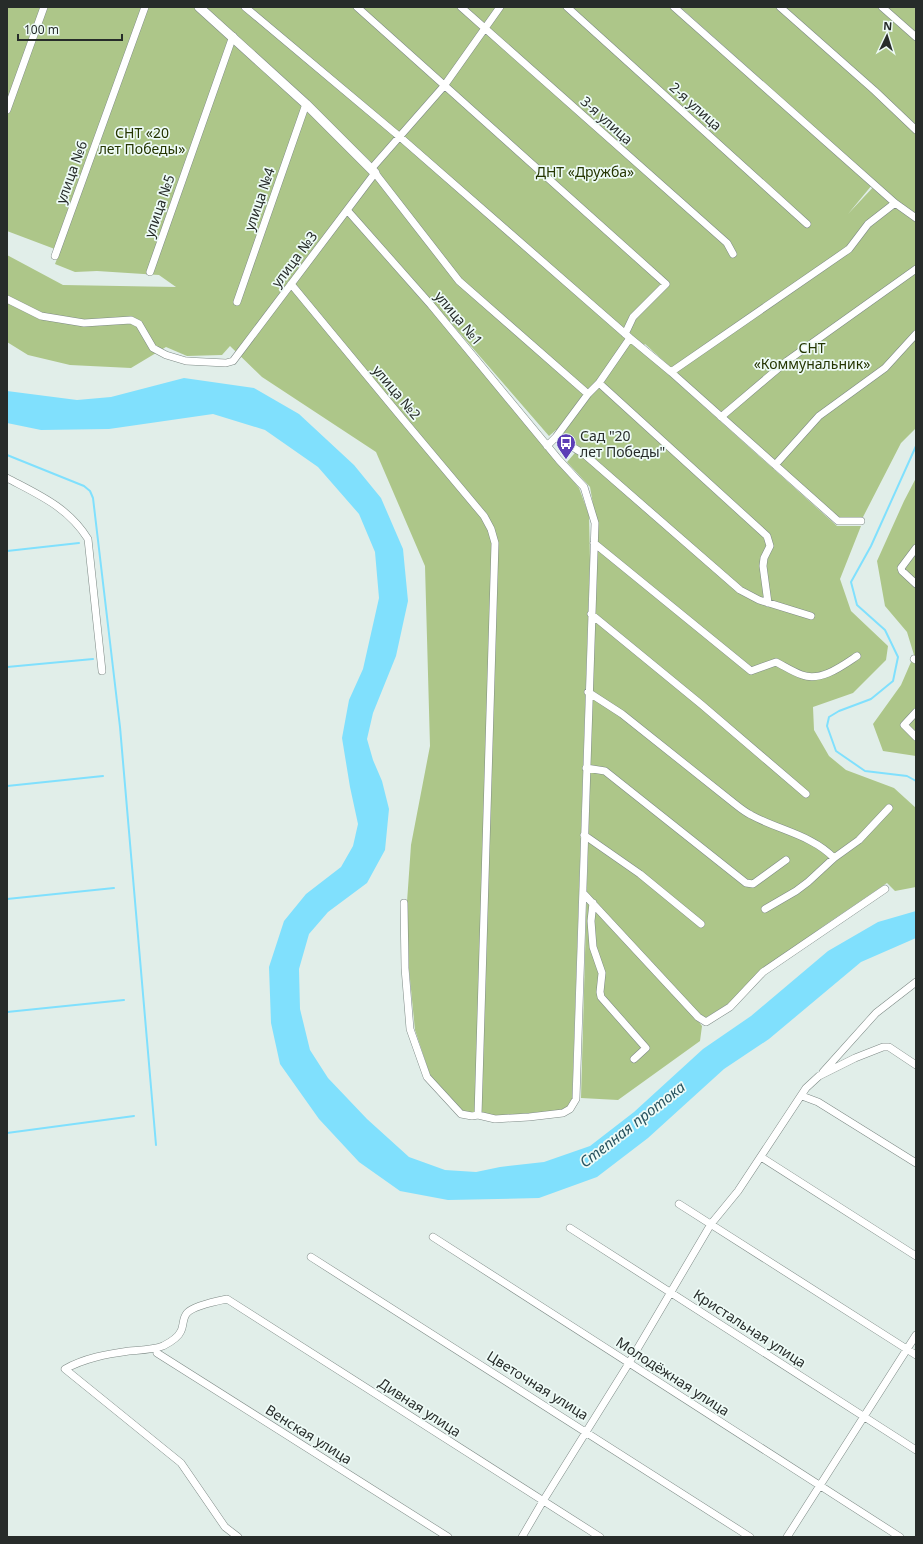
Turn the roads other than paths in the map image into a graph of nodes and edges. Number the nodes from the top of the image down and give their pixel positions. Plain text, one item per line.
1 (44, 7) edge
2 (145, 7) edge
3 (199, 7) edge
4 (245, 7) edge
5 (356, 7) edge
6 (461, 7) edge
7 (500, 7) edge
8 (567, 7) edge
9 (674, 7) edge
10 (780, 7) edge
11 (882, 7) edge
12 (484, 28) junction
13 (233, 36) junction
14 (916, 37) edge
15 (444, 86) junction
16 (306, 104) junction
17 (7, 110) edge
18 (916, 130) edge
19 (400, 137) junction
20 (374, 170) junction
21 (894, 203) junction
22 (346, 210) junction
23 (916, 218) edge
24 (807, 224) dead end
25 (733, 254) dead end
26 (55, 256) dead end
27 (916, 269) edge
28 (150, 272) dead end
29 (291, 284) junction
30 (7, 299) edge
31 (237, 302) dead end
32 (916, 334) edge
33 (628, 336) junction
34 (671, 372) junction
35 (599, 383) junction
36 (588, 394) junction
37 (721, 417) junction
38 (556, 437) junction
39 (547, 446) junction
40 (775, 465) junction
41 (7, 478) edge
42 (861, 521) dead end
43 (594, 543) junction
44 (916, 548) edge
45 (916, 584) edge
46 (768, 603) junction
47 (591, 614) junction
48 (810, 616) dead end
49 (857, 656) dead end
50 (102, 671) dead end
51 (588, 692) junction
52 (916, 712) edge
53 (916, 737) edge
54 (586, 768) junction
55 (806, 794) dead end
56 (889, 808) dead end
57 (584, 835) junction
58 (834, 858) junction
59 (786, 860) dead end
60 (885, 889) dead end
61 (583, 893) junction
62 (404, 903) dead end
63 (593, 903) junction
64 (765, 909) dead end
65 (701, 924) dead end
66 (916, 982) edge
67 (634, 1059) dead end
68 (916, 1065) edge
69 (819, 1076) junction
70 (802, 1096) junction
71 (478, 1116) junction
72 (761, 1157) junction
73 (916, 1163) edge
74 (679, 1204) dead end
75 (711, 1224) junction
76 (570, 1228) dead end
77 (433, 1237) dead end
78 (916, 1256) edge
79 (311, 1257) dead end
80 (671, 1293) junction
81 (916, 1335) edge
82 (906, 1350) junction
83 (157, 1353) dead end
84 (916, 1356) edge
85 (629, 1363) junction
86 (865, 1417) junction
87 (587, 1432) junction
88 (916, 1450) edge
89 (819, 1486) junction
90 (543, 1501) junction
91 (238, 1537) edge
92 (448, 1537) edge
93 (522, 1537) edge
94 (600, 1537) edge
95 (750, 1537) edge
96 (787, 1537) edge
97 (900, 1537) edge

1 - 17 street
2 - 26 street, улица №6
3 - 13 street
4 - 19 street
5 - 15 street
6 - 12 street, 3-я улица
7 - 12 street, улица №3
8 - 24 street, 2-я улица
9 - 21 street
10 - 18 street
11 - 14 street
12 - 15 street, улица №3
12 - 25 street, 3-я улица
13 - 16 street
13 - 28 street, улица №5
15 - 19 street, улица №3
15 - 33 street
16 - 20 street
16 - 31 street, улица №4
19 - 20 street, улица №3
19 - 33 street
20 - 22 street, улица №3
20 - 36 street
21 - 23 street
21 - 34 street
22 - 29 street, улица №3
22 - 39 street, улица №1
27 - 37 street
29 - 30 street, улица №3
29 - 71 street, улица №2
32 - 40 street
33 - 34 street
33 - 35 street
34 - 37 street
35 - 36 street
35 - 46 street
36 - 38 street
37 - 40 street
38 - 39 street
38 - 46 street
39 - 43 street, улица №1
40 - 42 street
41 - 50 street
43 - 47 street, улица №1
43 - 49 street
44 - 45 street
46 - 48 street
47 - 51 street, улица №1
47 - 55 street
51 - 54 street, улица №1
51 - 58 street
52 - 53 street
54 - 57 street, улица №1
54 - 59 street
56 - 58 street
57 - 61 street, улица №1
57 - 65 street
58 - 64 street
60 - 63 street
61 - 63 street
61 - 71 street, улица №1
62 - 71 street, улица №1
63 - 67 street
66 - 69 street
68 - 69 street
69 - 70 street
70 - 72 street
70 - 73 street
72 - 75 street
72 - 78 street
74 - 75 street
75 - 80 street
75 - 82 street
76 - 80 street, Кристальная улица
77 - 85 street, Молодёжная улица
79 - 87 street, Цветочная улица
80 - 85 street
80 - 86 street, Кристальная улица
81 - 82 street
82 - 84 street
82 - 86 street
83 - 92 street, Венская улица
85 - 87 street
85 - 89 street, Молодёжная улица
86 - 88 street, Кристальная улица
86 - 89 street
87 - 90 street
87 - 95 street, Цветочная улица
89 - 96 street
89 - 97 street, Молодёжная улица
90 - 91 street, Дивная улица
90 - 93 street
90 - 94 street, Дивная улица

